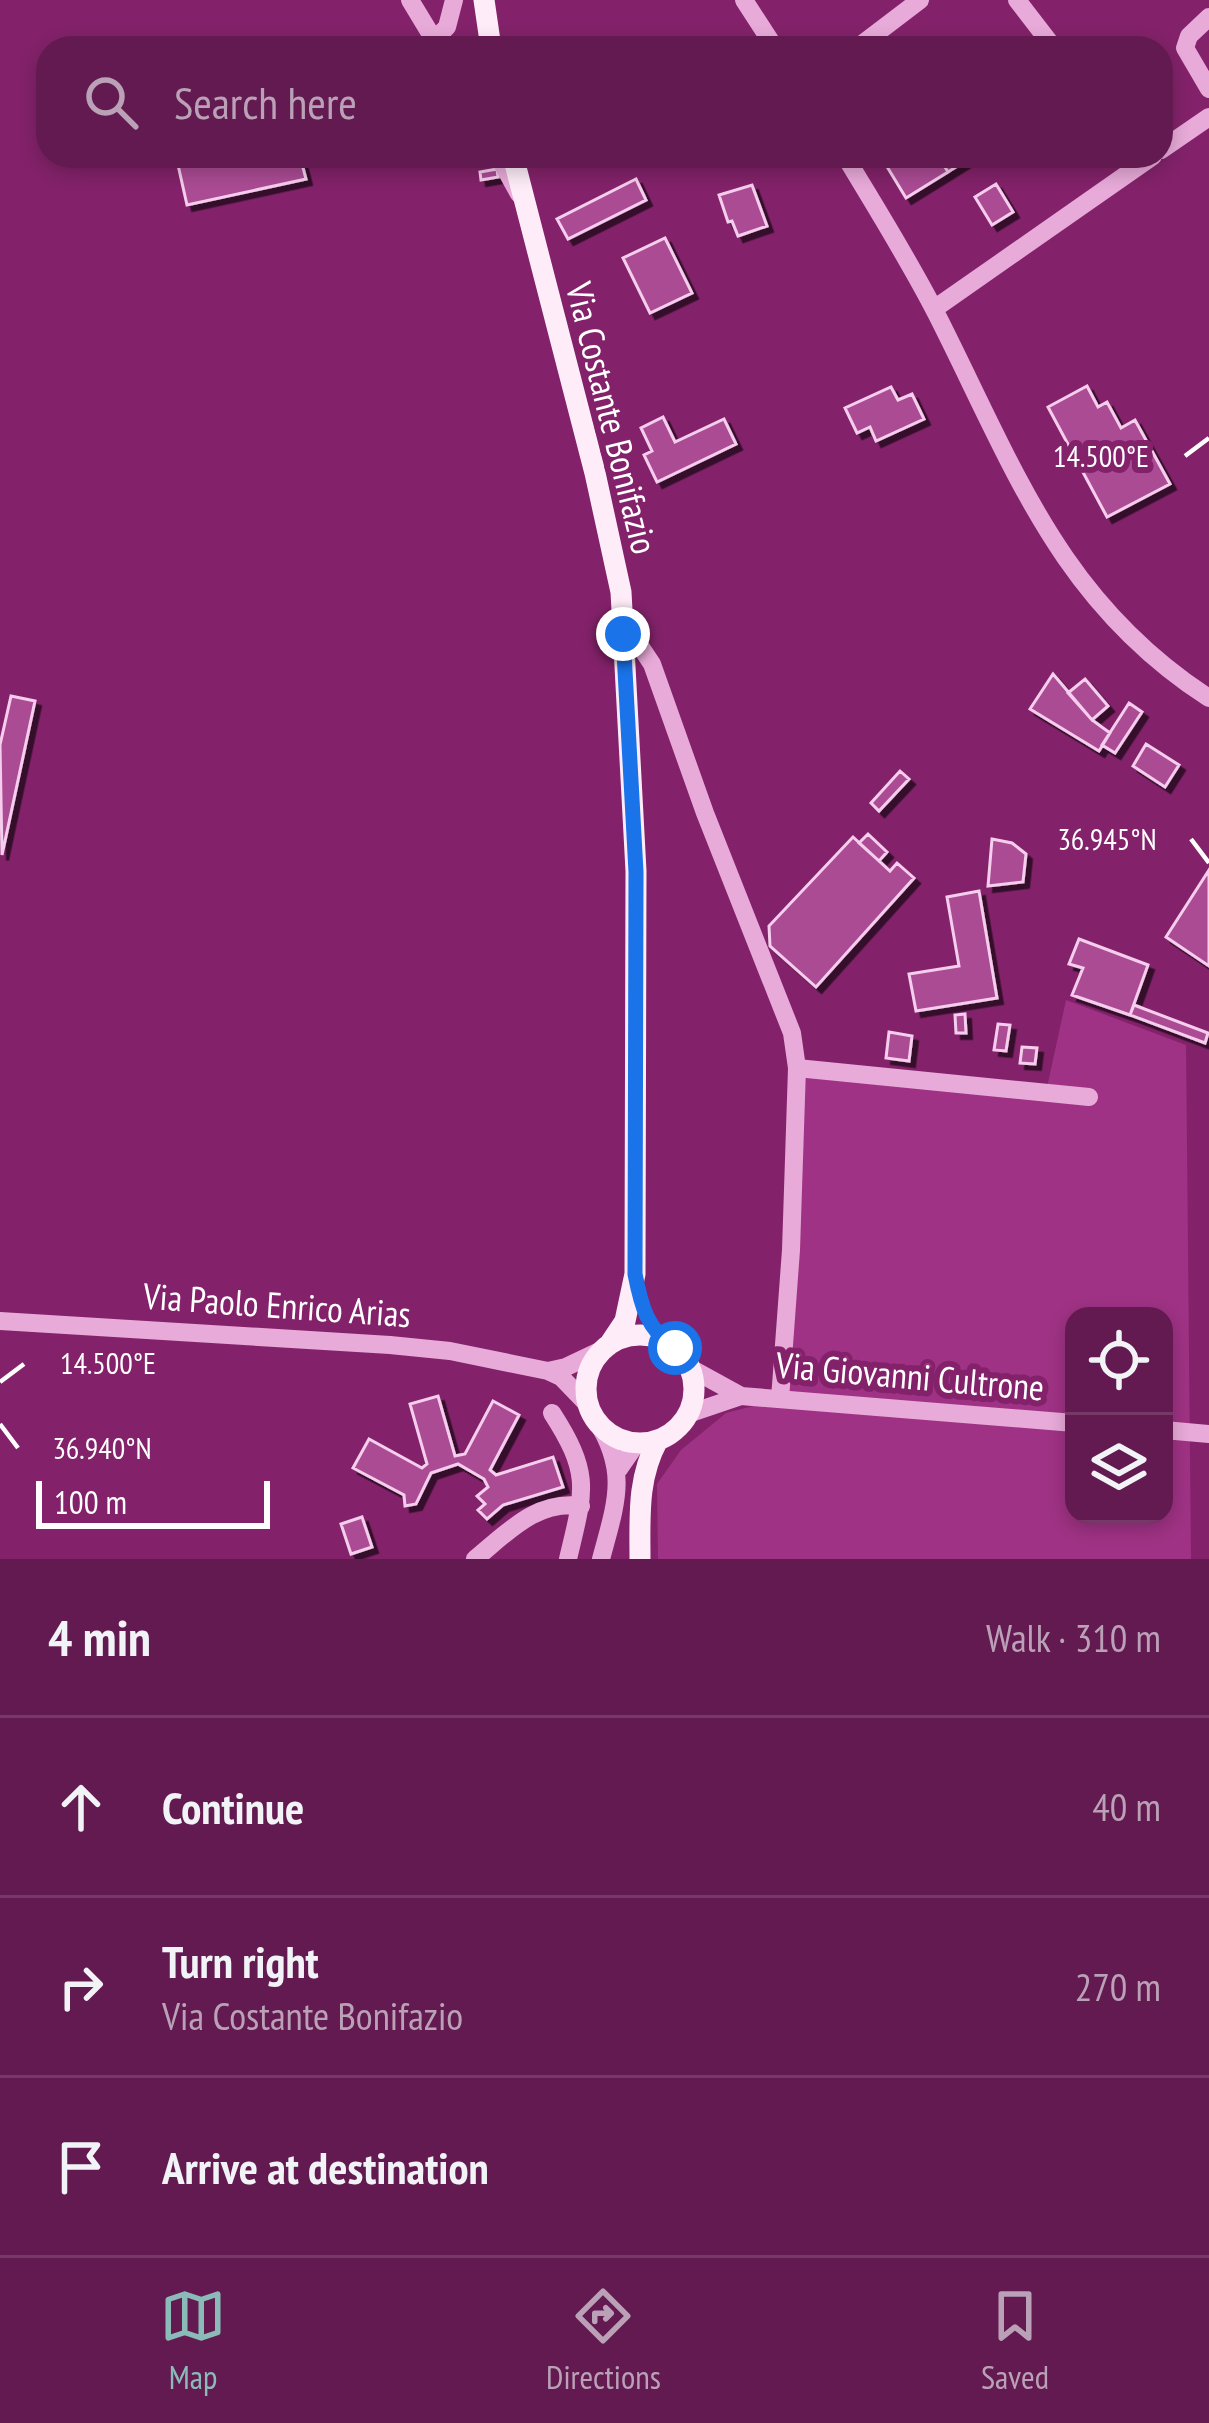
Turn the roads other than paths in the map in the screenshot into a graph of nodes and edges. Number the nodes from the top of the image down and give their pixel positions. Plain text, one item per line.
1 (410, 0) edge
2 (454, 0) edge
3 (484, 0) edge
4 (497, 0) edge
5 (744, 0) edge
6 (920, 0) edge
7 (1017, 0) edge
8 (1209, 17) edge
9 (431, 36) edge
10 (441, 36) edge
11 (492, 36) edge
12 (496, 36) edge
13 (767, 36) edge
14 (873, 36) edge
15 (1045, 36) edge
16 (1209, 89) edge
17 (1209, 117) edge
18 (1173, 142) edge
19 (504, 168) edge
20 (516, 168) edge
21 (851, 168) edge
22 (1136, 168) edge
23 (526, 206) junction
24 (934, 309) junction
25 (623, 634) junction
26 (1209, 698) edge
27 (797, 1068) junction
28 (1089, 1097) dead end
29 (635, 1274) junction
30 (0, 1321) edge
31 (664, 1341) junction
32 (606, 1347) junction
33 (690, 1368) junction
34 (548, 1371) junction
35 (741, 1396) junction
36 (780, 1399) junction
37 (552, 1413) dead end
38 (688, 1414) junction
39 (597, 1419) junction
40 (1065, 1422) edge
41 (1173, 1431) edge
42 (1209, 1434) edge
43 (635, 1452) junction
44 (640, 1496) junction
45 (581, 1506) junction
46 (475, 1559) edge
47 (568, 1559) edge
48 (601, 1559) edge
49 (640, 1559) edge

1 - 9 street
2 - 10 street
3 - 11 main road
4 - 12 main road
5 - 13 street
6 - 14 street
7 - 15 street
8 - 16 street
17 - 18 street
19 - 23 street
20 - 23 main road, Via Costante Bonifazio
21 - 24 street
22 - 24 street
23 - 25 main road, Via Costante Bonifazio
24 - 26 street
25 - 27 street
25 - 29 main road, Via Costante Bonifazio
27 - 28 street
27 - 36 street
29 - 31 main road
29 - 32 main road
30 - 34 street, Via Paolo Enrico Arias
31 - 32 main road
31 - 33 main road
32 - 34 street
32 - 39 main road
33 - 35 street
33 - 38 main road
34 - 39 street
35 - 36 street, Via Giovanni Cultrone
35 - 38 street
36 - 40 street, Via Giovanni Cultrone
37 - 45 street
38 - 43 main road
39 - 43 main road
41 - 42 street
43 - 44 main road
43 - 44 main road
43 - 48 street
44 - 49 main road
45 - 46 street
45 - 47 street

